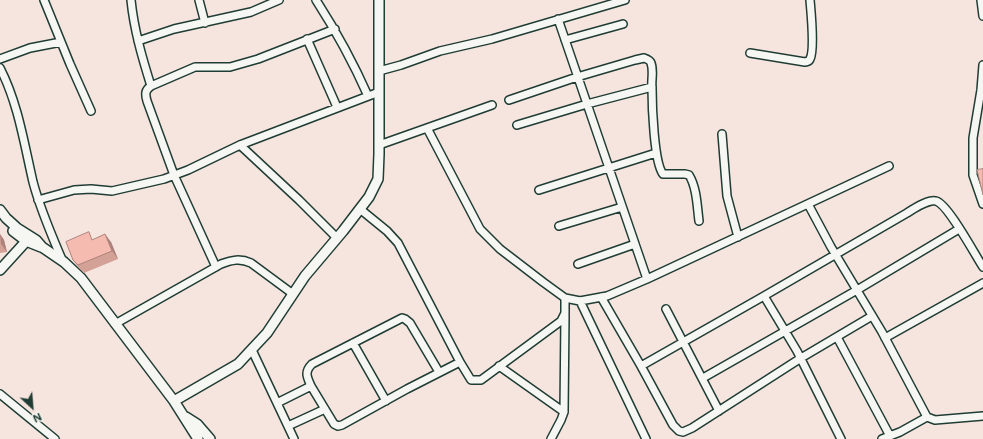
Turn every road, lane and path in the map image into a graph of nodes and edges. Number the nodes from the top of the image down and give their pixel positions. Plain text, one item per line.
1 (44, 0) edge
2 (131, 0) edge
3 (199, 0) edge
4 (279, 0) edge
5 (316, 0) edge
6 (379, 0) edge
7 (625, 0) edge
8 (810, 0) edge
9 (982, 4) edge
10 (983, 16) edge
11 (558, 19) junction
12 (205, 23) junction
13 (623, 24) dead end
14 (335, 28) junction
15 (307, 39) junction
16 (565, 40) junction
17 (138, 41) junction
18 (61, 42) junction
19 (750, 53) dead end
20 (0, 59) edge
21 (983, 65) edge
22 (0, 68) edge
23 (379, 71) junction
24 (578, 77) junction
25 (151, 86) junction
26 (652, 87) junction
27 (379, 92) junction
28 (368, 96) junction
29 (509, 100) dead end
30 (492, 104) dead end
31 (586, 104) junction
32 (337, 107) junction
33 (91, 111) dead end
34 (517, 125) dead end
35 (427, 128) junction
36 (722, 134) dead end
37 (240, 145) junction
38 (379, 145) junction
39 (656, 153) junction
40 (889, 166) dead end
41 (608, 168) junction
42 (174, 175) junction
43 (539, 190) dead end
44 (38, 200) junction
45 (808, 204) junction
46 (983, 204) edge
47 (622, 207) junction
48 (360, 209) junction
49 (0, 210) edge
50 (0, 219) edge
51 (699, 221) dead end
52 (559, 226) dead end
53 (959, 229) junction
54 (738, 237) junction
55 (337, 238) junction
56 (28, 239) junction
57 (635, 244) junction
58 (836, 254) junction
59 (64, 262) junction
60 (578, 264) dead end
61 (216, 267) junction
62 (983, 267) edge
63 (0, 270) edge
64 (647, 280) junction
65 (983, 283) edge
66 (857, 290) junction
67 (293, 294) junction
68 (764, 296) junction
69 (601, 297) junction
70 (565, 298) junction
71 (580, 301) junction
72 (666, 309) dead end
73 (565, 313) junction
74 (872, 316) junction
75 (115, 324) junction
76 (785, 331) junction
77 (837, 337) junction
78 (885, 338) junction
79 (683, 342) junction
80 (353, 343) junction
81 (252, 350) junction
82 (800, 358) junction
83 (460, 362) junction
84 (500, 366) junction
85 (641, 366) junction
86 (439, 372) junction
87 (703, 378) junction
88 (311, 386) junction
89 (0, 394) edge
90 (386, 400) junction
91 (174, 401) junction
92 (277, 402) junction
93 (325, 409) junction
94 (719, 411) junction
95 (564, 412) junction
96 (185, 416) junction
97 (983, 416) edge
98 (927, 418) junction
99 (288, 426) junction
100 (890, 436) junction
101 (55, 439) edge
102 (198, 439) edge
103 (210, 439) edge
104 (294, 439) edge
105 (551, 439) edge
106 (646, 439) edge
107 (841, 439) edge
108 (882, 439) edge

1 - 18 street
2 - 17 street
3 - 12 street
4 - 12 street
5 - 14 street
6 - 23 street
7 - 11 street
8 - 19 street
9 - 10 street
11 - 16 street
11 - 23 street
12 - 17 street
13 - 16 street
14 - 15 street
14 - 28 street
15 - 25 street
15 - 32 street
16 - 24 street
17 - 25 street
18 - 20 street
18 - 33 street
21 - 46 street
22 - 44 street
23 - 27 street
24 - 26 street
24 - 29 street
24 - 31 street
25 - 42 street
26 - 31 street
26 - 39 street
27 - 28 street
27 - 38 street
28 - 32 street
30 - 35 street
31 - 34 street
31 - 41 street
32 - 37 street
35 - 38 street
35 - 70 street
36 - 54 street
37 - 42 street
37 - 55 street
38 - 48 street
39 - 41 street
39 - 51 street
40 - 45 street
41 - 43 street
41 - 47 street
42 - 44 street
42 - 61 street
44 - 59 street
45 - 54 street
45 - 58 street
47 - 52 street
47 - 57 street
48 - 55 street
48 - 83 street
49 - 56 street
50 - 56 street
53 - 58 street
53 - 62 street
53 - 66 street
54 - 64 street
55 - 67 street
56 - 59 street
56 - 63 street
57 - 60 street
57 - 64 street
58 - 66 street
58 - 68 street
59 - 75 street
61 - 67 street
61 - 75 street
64 - 69 street
65 - 78 street
66 - 74 street
66 - 76 street
67 - 81 street
68 - 76 street
68 - 79 street
69 - 71 street
69 - 85 street
70 - 71 street
70 - 73 street
71 - 106 street
72 - 79 street
73 - 84 street
73 - 95 street
74 - 77 street
74 - 78 street
75 - 91 street
76 - 82 street
76 - 87 street
77 - 82 street
77 - 100 street
78 - 98 street
79 - 85 street
79 - 87 street
80 - 86 street
80 - 88 street
80 - 90 street
81 - 91 street
81 - 92 street
82 - 94 street
82 - 107 street
83 - 84 street
83 - 86 street
84 - 95 street
85 - 94 street
86 - 90 street
87 - 94 street
88 - 92 street
88 - 93 street
89 - 101 street
90 - 93 street
91 - 96 street
92 - 99 street
93 - 99 street
95 - 105 street
96 - 102 street
96 - 103 street
97 - 98 street
98 - 100 street
99 - 104 street
100 - 108 street

